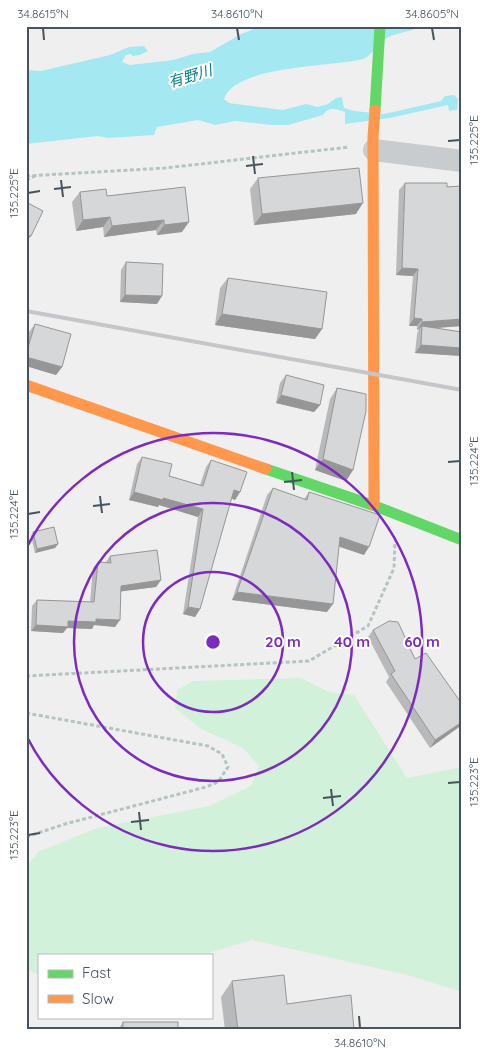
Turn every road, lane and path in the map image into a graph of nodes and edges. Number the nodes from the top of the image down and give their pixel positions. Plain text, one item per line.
1 (380, 26) edge
2 (374, 144) junction
3 (462, 161) edge
4 (26, 176) edge
5 (35, 176) junction
6 (26, 180) edge
7 (26, 385) edge
8 (374, 505) junction
9 (396, 516) junction
10 (462, 540) edge
11 (26, 676) edge
12 (26, 713) edge
13 (26, 837) edge

1 - 2 street
2 - 3 street
2 - 5 path
2 - 8 street
4 - 5 path
5 - 6 path
7 - 8 street
8 - 9 street
9 - 10 street
9 - 11 path
12 - 13 path

